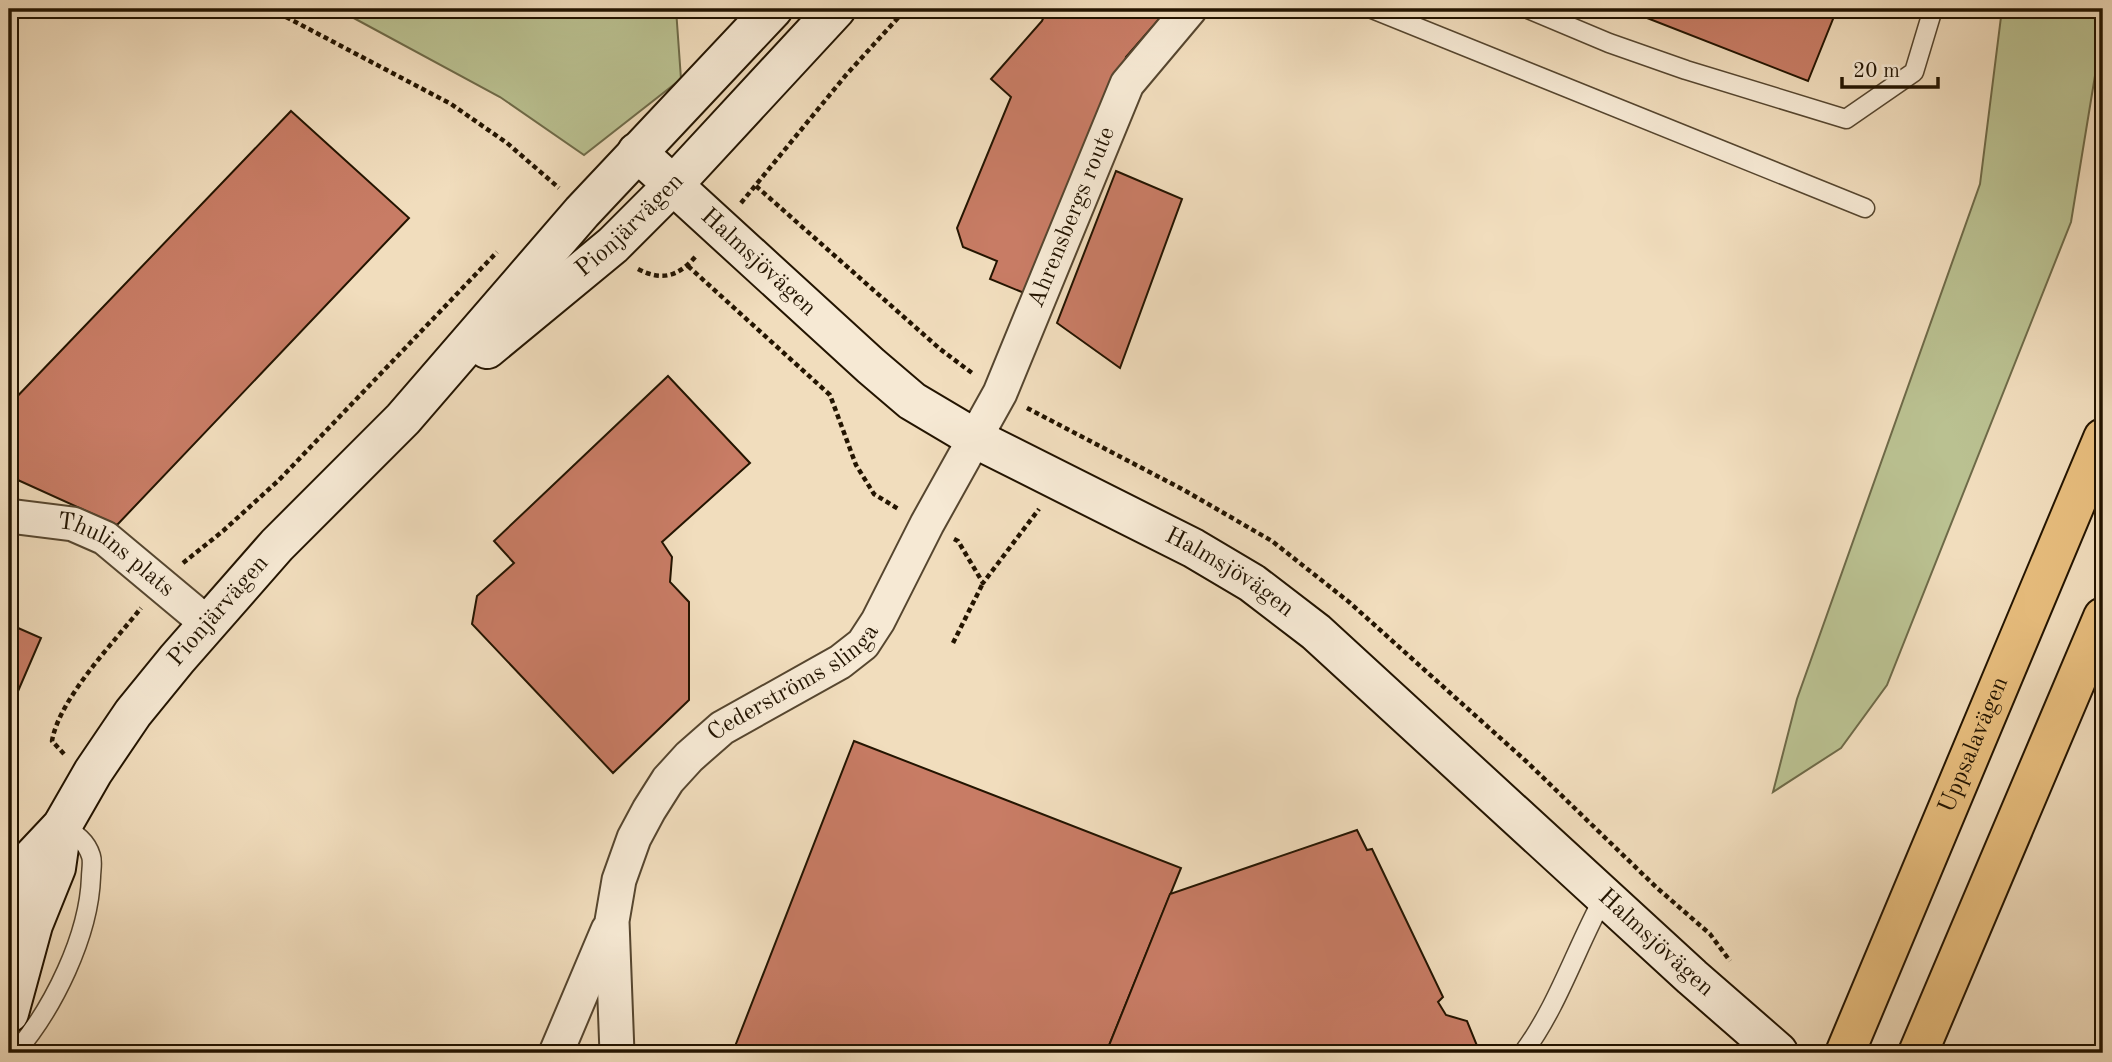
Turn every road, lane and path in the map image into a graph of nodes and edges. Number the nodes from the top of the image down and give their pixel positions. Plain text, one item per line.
1 (773, 9) edge
2 (836, 9) edge
3 (1190, 9) edge
4 (1371, 9) edge
5 (1528, 9) edge
6 (1933, 9) edge
7 (637, 152) junction
8 (674, 184) junction
9 (1866, 208) dead end
10 (500, 248) dead end
11 (688, 266) dead end
12 (2103, 411) edge
13 (403, 419) junction
14 (976, 439) junction
15 (2096, 453) edge
16 (1043, 501) dead end
17 (905, 512) dead end
18 (9, 516) edge
19 (958, 541) dead end
20 (983, 583) junction
21 (160, 584) junction
22 (2103, 617) edge
23 (208, 624) junction
24 (953, 643) dead end
25 (93, 772) junction
26 (62, 826) junction
27 (1604, 897) junction
28 (9, 904) edge
29 (612, 921) junction
30 (9, 1013) edge
31 (1778, 1052) edge
32 (15, 1053) edge
33 (556, 1053) edge
34 (617, 1053) edge
35 (1523, 1053) edge
36 (1845, 1053) edge
37 (1918, 1053) edge

1 - 7 main road, Pionjärvägen
2 - 8 main road, Pionjärvägen
3 - 14 street, Ahrensbergs route
4 - 9 lane
5 - 6 lane
7 - 8 main road, Halmsjövägen
7 - 13 main road, Pionjärvägen
8 - 13 main road, Pionjärvägen
8 - 14 main road, Halmsjövägen
10 - 21 path
11 - 17 path
12 - 15 highway, Uppsalavägen
13 - 23 main road, Pionjärvägen
14 - 27 main road, Halmsjövägen
14 - 29 street, Cederströms slinga
15 - 36 highway, Uppsalavägen
16 - 20 path
18 - 21 street, Thulins plats
19 - 20 path
20 - 24 path
21 - 23 street, Thulins plats
21 - 25 path
22 - 37 highway
23 - 25 main road, Pionjärvägen
25 - 26 main road, Pionjärvägen
26 - 28 main road, Pionjärvägen
26 - 30 main road, Pionjärvägen
26 - 32 lane
27 - 31 main road, Halmsjövägen
27 - 35 lane
29 - 33 street, Cederströms slinga
29 - 34 street, Cederströms slinga

